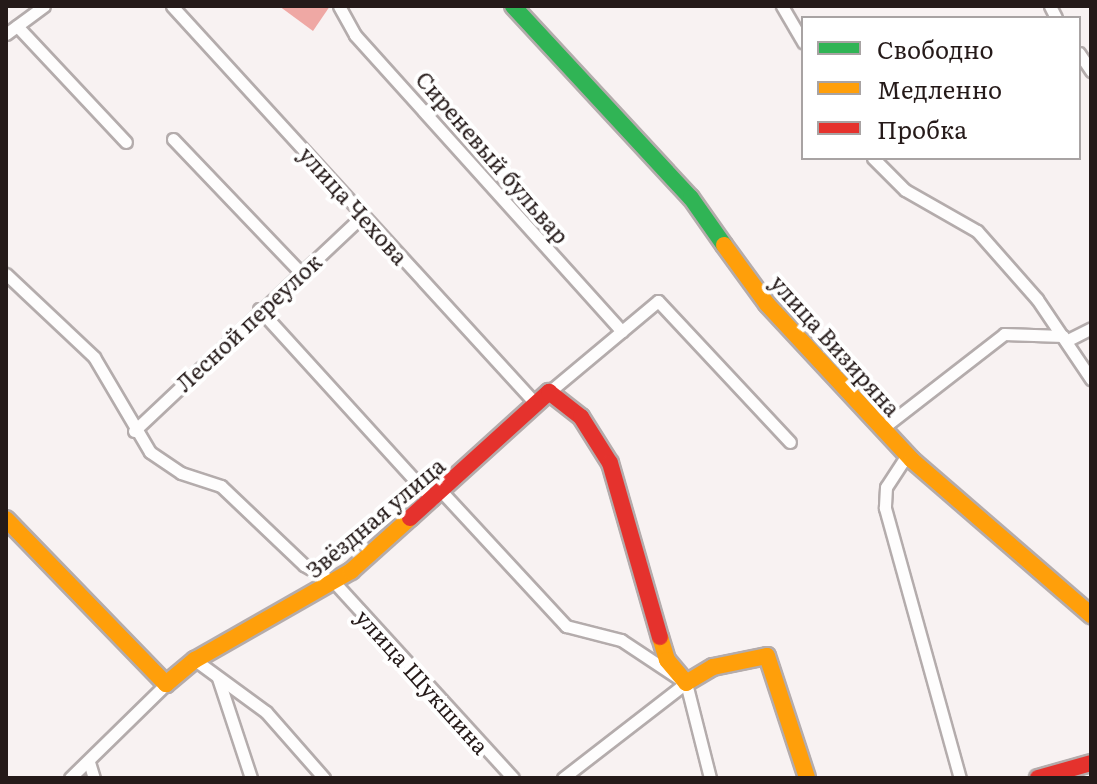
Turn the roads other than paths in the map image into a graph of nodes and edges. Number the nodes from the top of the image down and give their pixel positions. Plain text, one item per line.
1 (44, 6) edge
2 (172, 6) edge
3 (339, 6) edge
4 (513, 6) edge
5 (782, 6) edge
6 (17, 26) junction
7 (6, 34) edge
8 (801, 39) edge
9 (173, 139) dead end
10 (126, 142) dead end
11 (875, 160) edge
12 (363, 215) junction
13 (300, 272) junction
14 (6, 274) edge
15 (259, 309) junction
16 (1091, 328) edge
17 (622, 332) junction
18 (1064, 339) junction
19 (1091, 379) edge
20 (549, 392) junction
21 (535, 403) junction
22 (883, 428) junction
23 (134, 431) junction
24 (790, 442) dead end
25 (907, 455) junction
26 (438, 496) junction
27 (6, 519) edge
28 (335, 583) junction
29 (1091, 615) edge
30 (195, 660) junction
31 (218, 678) junction
32 (686, 683) junction
33 (166, 684) junction
34 (89, 762) junction
35 (1091, 763) edge
36 (70, 778) edge
37 (94, 778) edge
38 (251, 778) edge
39 (324, 778) edge
40 (513, 778) edge
41 (563, 778) edge
42 (710, 778) edge
43 (807, 778) edge
44 (960, 778) edge
45 (1038, 778) edge

1 - 6 street
2 - 12 street, улица Чехова
3 - 17 street, Сиреневый бульвар
4 - 22 street, улица Визиряна
5 - 8 street
6 - 7 street
6 - 10 street
9 - 13 street
11 - 18 street
12 - 13 street, Лесной переулок
12 - 21 street, улица Чехова
13 - 15 street, Лесной переулок
14 - 23 street, улица Шукшина
15 - 23 street, Лесной переулок
15 - 26 street
16 - 18 street
17 - 20 street, Звёздная улица
17 - 24 street, Звёздная улица
18 - 19 street
18 - 22 street
20 - 21 street, Звёздная улица
20 - 32 street
21 - 26 street, Звёздная улица
22 - 25 street, улица Визиряна
23 - 28 street, улица Шукшина
25 - 29 street, улица Визиряна
25 - 44 street
26 - 28 street, Звёздная улица
26 - 32 street
27 - 33 street
28 - 30 street, Звёздная улица
28 - 40 street, улица Шукшина
30 - 31 street
30 - 33 street, Звёздная улица
31 - 38 street
31 - 39 street
32 - 41 street
32 - 42 street
32 - 43 street
33 - 34 street, Звёздная улица
34 - 36 street, Звёздная улица
34 - 37 street
35 - 45 street

